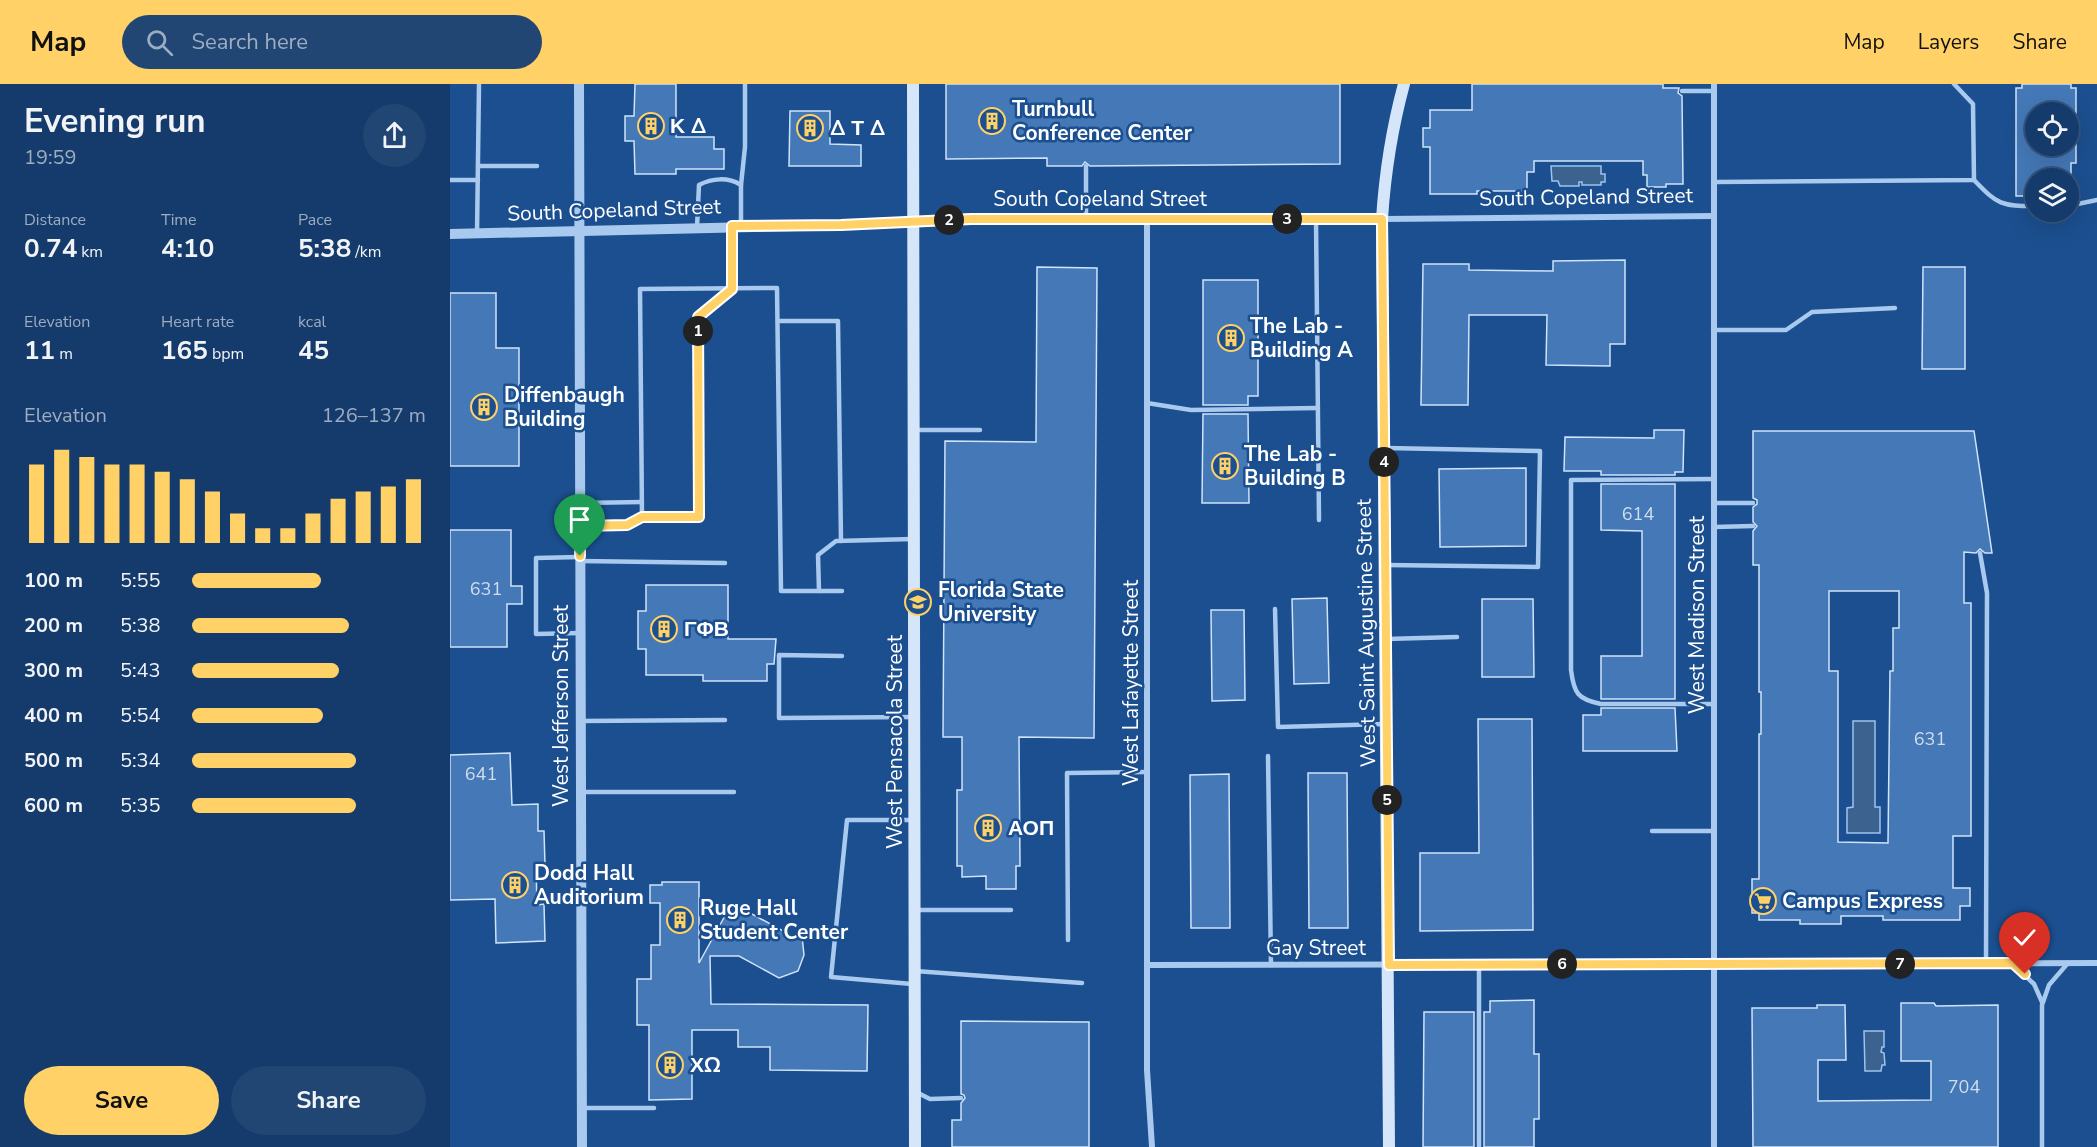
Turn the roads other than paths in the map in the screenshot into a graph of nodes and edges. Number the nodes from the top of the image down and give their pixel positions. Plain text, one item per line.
1 (479, 84) edge
2 (579, 84) edge
3 (745, 84) edge
4 (913, 84) edge
5 (1402, 84) edge
6 (1954, 84) edge
7 (1714, 88) edge
8 (1682, 91) dead end
9 (478, 166) junction
10 (537, 166) dead end
11 (1086, 166) dead end
12 (450, 180) edge
13 (478, 180) junction
14 (1974, 180) junction
15 (1715, 182) junction
16 (741, 185) junction
17 (2097, 200) edge
18 (2079, 204) edge
19 (2025, 206) edge
20 (1714, 216) junction
21 (1086, 218) junction
22 (1147, 218) junction
23 (1316, 219) junction
24 (1382, 219) junction
25 (913, 221) junction
26 (737, 226) junction
27 (697, 227) junction
28 (579, 231) junction
29 (450, 234) edge
30 (477, 234) junction
31 (732, 289) junction
32 (1895, 308) dead end
33 (778, 321) junction
34 (1713, 330) junction
35 (1147, 403) junction
36 (1317, 408) junction
37 (913, 430) junction
38 (980, 430) dead end
39 (1384, 448) junction
40 (1714, 479) junction
41 (642, 502) junction
42 (580, 503) junction
43 (1714, 503) junction
44 (1753, 503) dead end
45 (642, 517) junction
46 (1319, 520) dead end
47 (580, 526) junction
48 (1753, 526) dead end
49 (1714, 527) junction
50 (914, 539) junction
51 (842, 541) junction
52 (1980, 553) dead end
53 (580, 559) junction
54 (725, 563) dead end
55 (1385, 565) junction
56 (819, 591) junction
57 (842, 591) dead end
58 (1275, 609) dead end
59 (580, 633) junction
60 (1457, 637) dead end
61 (1386, 639) junction
62 (842, 656) dead end
63 (1714, 704) junction
64 (914, 717) junction
65 (725, 720) dead end
66 (580, 721) junction
67 (1387, 724) junction
68 (1268, 756) dead end
69 (1147, 772) junction
70 (581, 792) junction
71 (734, 792) dead end
72 (915, 820) junction
73 (1652, 831) dead end
74 (1714, 831) junction
75 (915, 910) junction
76 (1011, 910) dead end
77 (1068, 940) dead end
78 (2013, 963) junction
79 (2068, 963) junction
80 (2097, 963) edge
81 (1714, 964) junction
82 (1986, 964) junction
83 (1147, 965) junction
84 (1271, 965) junction
85 (1389, 965) junction
86 (1479, 965) junction
87 (915, 971) junction
88 (1082, 983) dead end
89 (915, 985) junction
90 (2042, 1005) junction
91 (915, 1092) junction
92 (961, 1098) dead end
93 (582, 1108) junction
94 (654, 1108) dead end
95 (582, 1147) edge
96 (915, 1147) edge
97 (1152, 1147) edge
98 (1389, 1147) edge
99 (1479, 1147) edge
100 (1714, 1147) edge
101 (2042, 1147) edge

1 - 9 lane
2 - 28 street, West Jefferson Street
3 - 16 lane
4 - 25 main road, West Pensacola Street
5 - 24 main road, West Saint Augustine Street
6 - 14 lane
7 - 8 lane
7 - 15 street, West Madison Street
9 - 10 lane
9 - 13 lane
11 - 21 lane
12 - 13 lane
13 - 30 lane
14 - 15 lane
14 - 19 lane
15 - 20 street, West Madison Street
16 - 26 lane
16 - 27 lane
17 - 18 lane
20 - 24 street, South Copeland Street
20 - 34 street, West Madison Street
21 - 22 street, South Copeland Street
21 - 25 street, South Copeland Street
22 - 23 street, South Copeland Street
22 - 35 street, West Lafayette Street
23 - 24 street, South Copeland Street
23 - 36 lane
24 - 39 main road, West Saint Augustine Street
25 - 26 street, South Copeland Street
25 - 37 main road, West Pensacola Street
26 - 27 street, South Copeland Street
26 - 31 lane
27 - 28 street, South Copeland Street
28 - 30 street, South Copeland Street
28 - 42 street, West Jefferson Street
29 - 30 street, South Copeland Street
31 - 33 lane
31 - 41 lane
31 - 45 lane
32 - 34 lane
33 - 51 lane
33 - 56 lane
34 - 40 street, West Madison Street
35 - 36 lane
35 - 69 street, West Lafayette Street
36 - 46 lane
37 - 38 lane
37 - 50 main road, West Pensacola Street
39 - 55 main road, West Saint Augustine Street
39 - 55 lane
40 - 43 street, West Madison Street
40 - 63 lane
41 - 42 lane
41 - 45 lane
42 - 47 street, West Jefferson Street
43 - 44 lane
43 - 49 street, West Madison Street
45 - 47 lane
47 - 53 street, West Jefferson Street
48 - 49 lane
49 - 63 street, West Madison Street
50 - 51 lane
50 - 64 main road, West Pensacola Street
51 - 56 lane
52 - 82 lane
53 - 54 lane
53 - 59 street, West Jefferson Street
53 - 59 lane
55 - 61 main road, West Saint Augustine Street
56 - 57 lane
58 - 67 lane
59 - 66 street, West Jefferson Street
60 - 61 lane
61 - 67 main road, West Saint Augustine Street
62 - 64 lane
63 - 74 street, West Madison Street
64 - 72 main road, West Pensacola Street
65 - 66 lane
66 - 70 street, West Jefferson Street
67 - 85 main road, West Saint Augustine Street
68 - 84 lane
69 - 77 lane
69 - 83 street, West Lafayette Street
70 - 71 lane
70 - 93 street, West Jefferson Street
72 - 75 main road, West Pensacola Street
72 - 89 lane
73 - 74 lane
74 - 81 street, West Madison Street
75 - 76 lane
75 - 87 main road, West Pensacola Street
78 - 79 street, Gay Street
78 - 82 street, Gay Street
78 - 90 lane
79 - 80 street, Gay Street
79 - 90 lane
81 - 82 street, Gay Street
81 - 86 street, Gay Street
81 - 100 street, West Madison Street
83 - 84 street, Gay Street
83 - 97 street, West Lafayette Street
84 - 85 street, Gay Street
85 - 86 street, Gay Street
85 - 98 main road, West Saint Augustine Street
86 - 99 lane
87 - 88 lane
87 - 89 main road, West Pensacola Street
89 - 91 main road, West Pensacola Street
90 - 101 lane
91 - 92 lane
91 - 96 main road, West Pensacola Street
93 - 94 lane
93 - 95 street, West Jefferson Street

